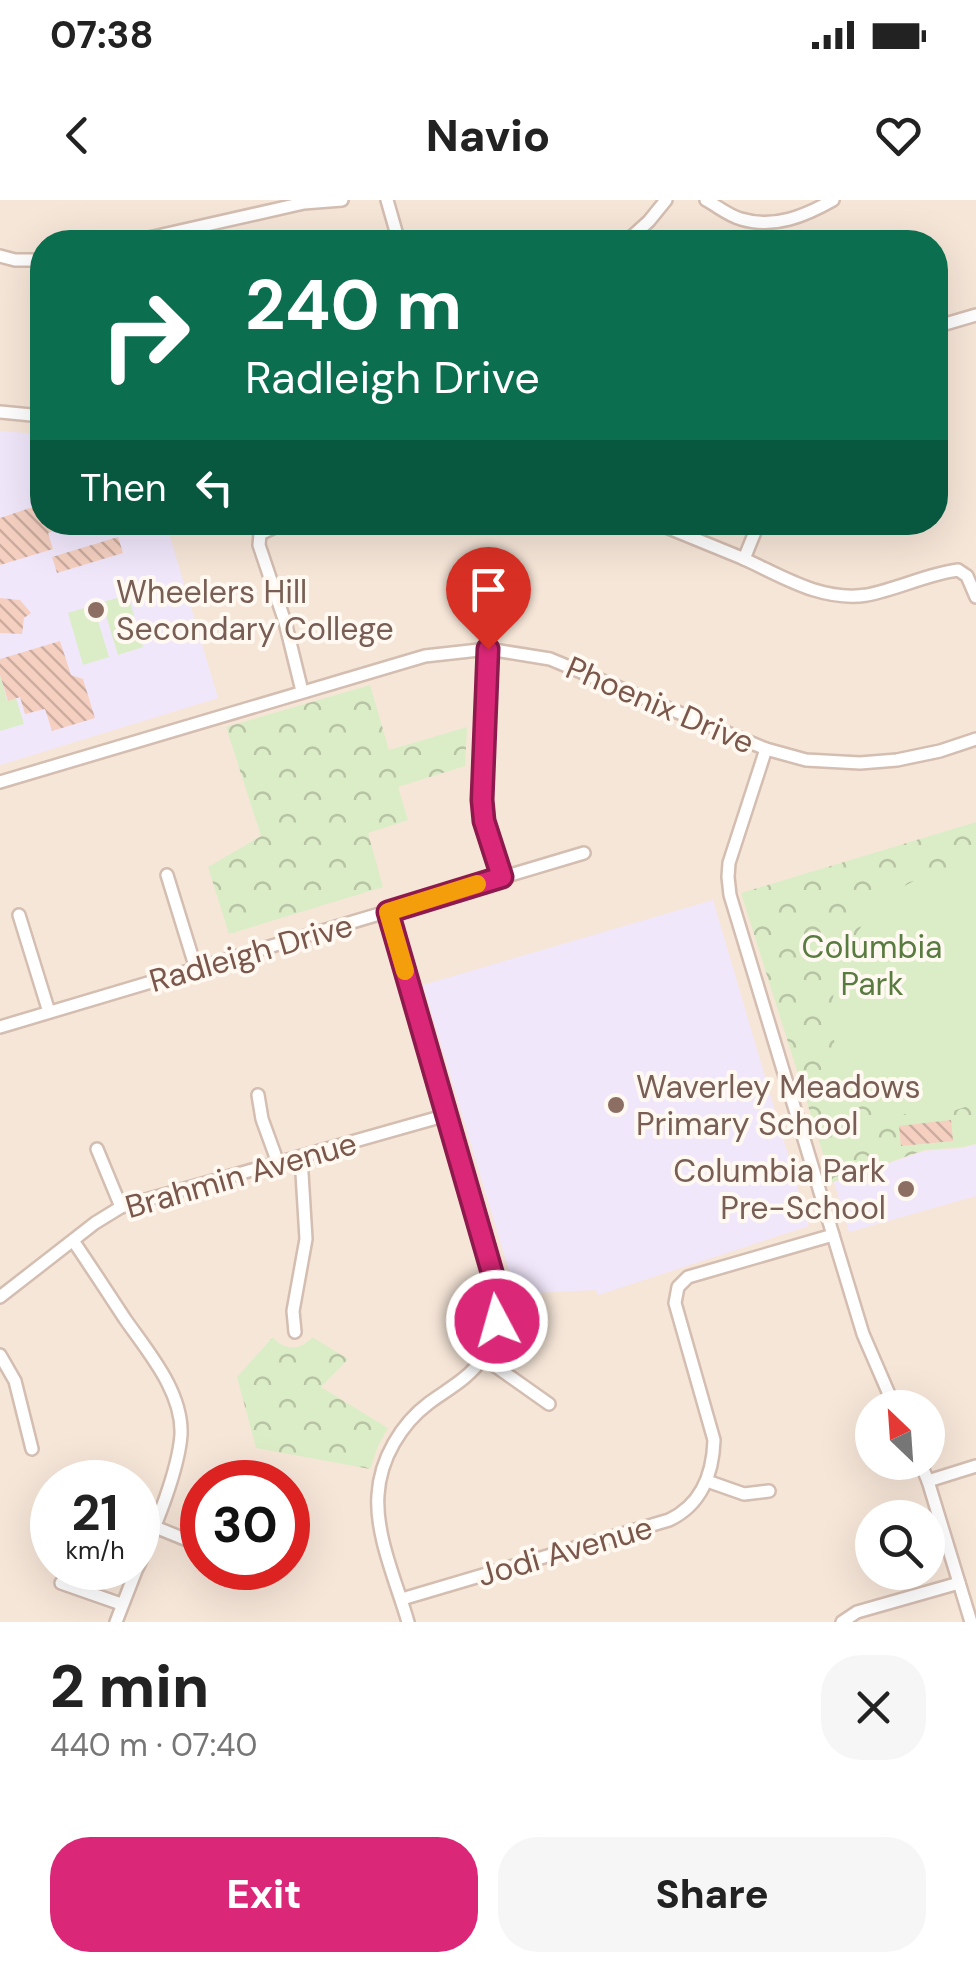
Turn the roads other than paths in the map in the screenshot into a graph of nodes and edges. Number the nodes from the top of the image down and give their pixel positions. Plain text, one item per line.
1 (342, 200) edge
2 (387, 200) edge
3 (666, 200) edge
4 (706, 200) edge
5 (833, 200) edge
6 (186, 230) edge
7 (396, 230) edge
8 (639, 230) edge
9 (0, 256) edge
10 (30, 260) edge
11 (976, 315) edge
12 (948, 324) edge
13 (0, 412) edge
14 (30, 415) edge
15 (260, 535) edge
16 (686, 535) edge
17 (753, 535) edge
18 (744, 559) junction
19 (976, 596) edge
20 (488, 649) junction
21 (302, 692) junction
22 (976, 739) edge
23 (766, 749) junction
24 (0, 782) edge
25 (584, 853) dead end
26 (167, 875) dead end
27 (502, 877) junction
28 (388, 912) junction
29 (19, 916) dead end
30 (196, 969) junction
31 (49, 1012) junction
32 (0, 1027) edge
33 (258, 1095) dead end
34 (447, 1115) junction
35 (97, 1150) dead end
36 (301, 1157) junction
37 (278, 1163) junction
38 (121, 1207) junction
39 (833, 1235) junction
40 (74, 1242) junction
41 (0, 1297) edge
42 (295, 1332) dead end
43 (0, 1355) edge
44 (484, 1358) junction
45 (887, 1390) edge
46 (549, 1404) dead end
47 (32, 1449) dead end
48 (976, 1466) edge
49 (945, 1475) edge
50 (928, 1480) edge
51 (707, 1481) junction
52 (769, 1491) dead end
53 (160, 1512) edge
54 (959, 1583) junction
55 (81, 1590) edge
56 (128, 1590) edge
57 (402, 1600) junction
58 (122, 1604) junction
59 (116, 1622) edge
60 (408, 1622) edge
61 (842, 1622) edge
62 (970, 1622) edge

1 - 6 street
2 - 7 street
3 - 8 street
4 - 5 street
9 - 10 street
11 - 12 street
13 - 14 street
15 - 21 street
16 - 18 street
17 - 18 street
18 - 19 street
20 - 21 street, Phoenix Drive
20 - 23 street, Phoenix Drive
20 - 27 street
21 - 24 street, Phoenix Drive
22 - 23 street, Phoenix Drive
23 - 39 street
25 - 27 street, Radleigh Drive
26 - 30 street
27 - 28 street, Radleigh Drive
28 - 30 street, Radleigh Drive
28 - 34 street
29 - 31 street
30 - 31 street, Radleigh Drive
31 - 32 street, Radleigh Drive
33 - 37 street
34 - 36 street, Brahmin Avenue
34 - 44 street
35 - 38 street
36 - 37 street, Brahmin Avenue
36 - 42 street
37 - 38 street, Brahmin Avenue
38 - 40 street, Brahmin Avenue
39 - 45 street
39 - 51 street
40 - 41 street, Brahmin Avenue
40 - 53 street
43 - 47 street
44 - 46 street
44 - 57 street
48 - 49 street
50 - 54 street
51 - 52 street
51 - 57 street, Jodi Avenue
54 - 61 street
54 - 62 street
55 - 58 street
56 - 58 street
57 - 60 street
58 - 59 street

